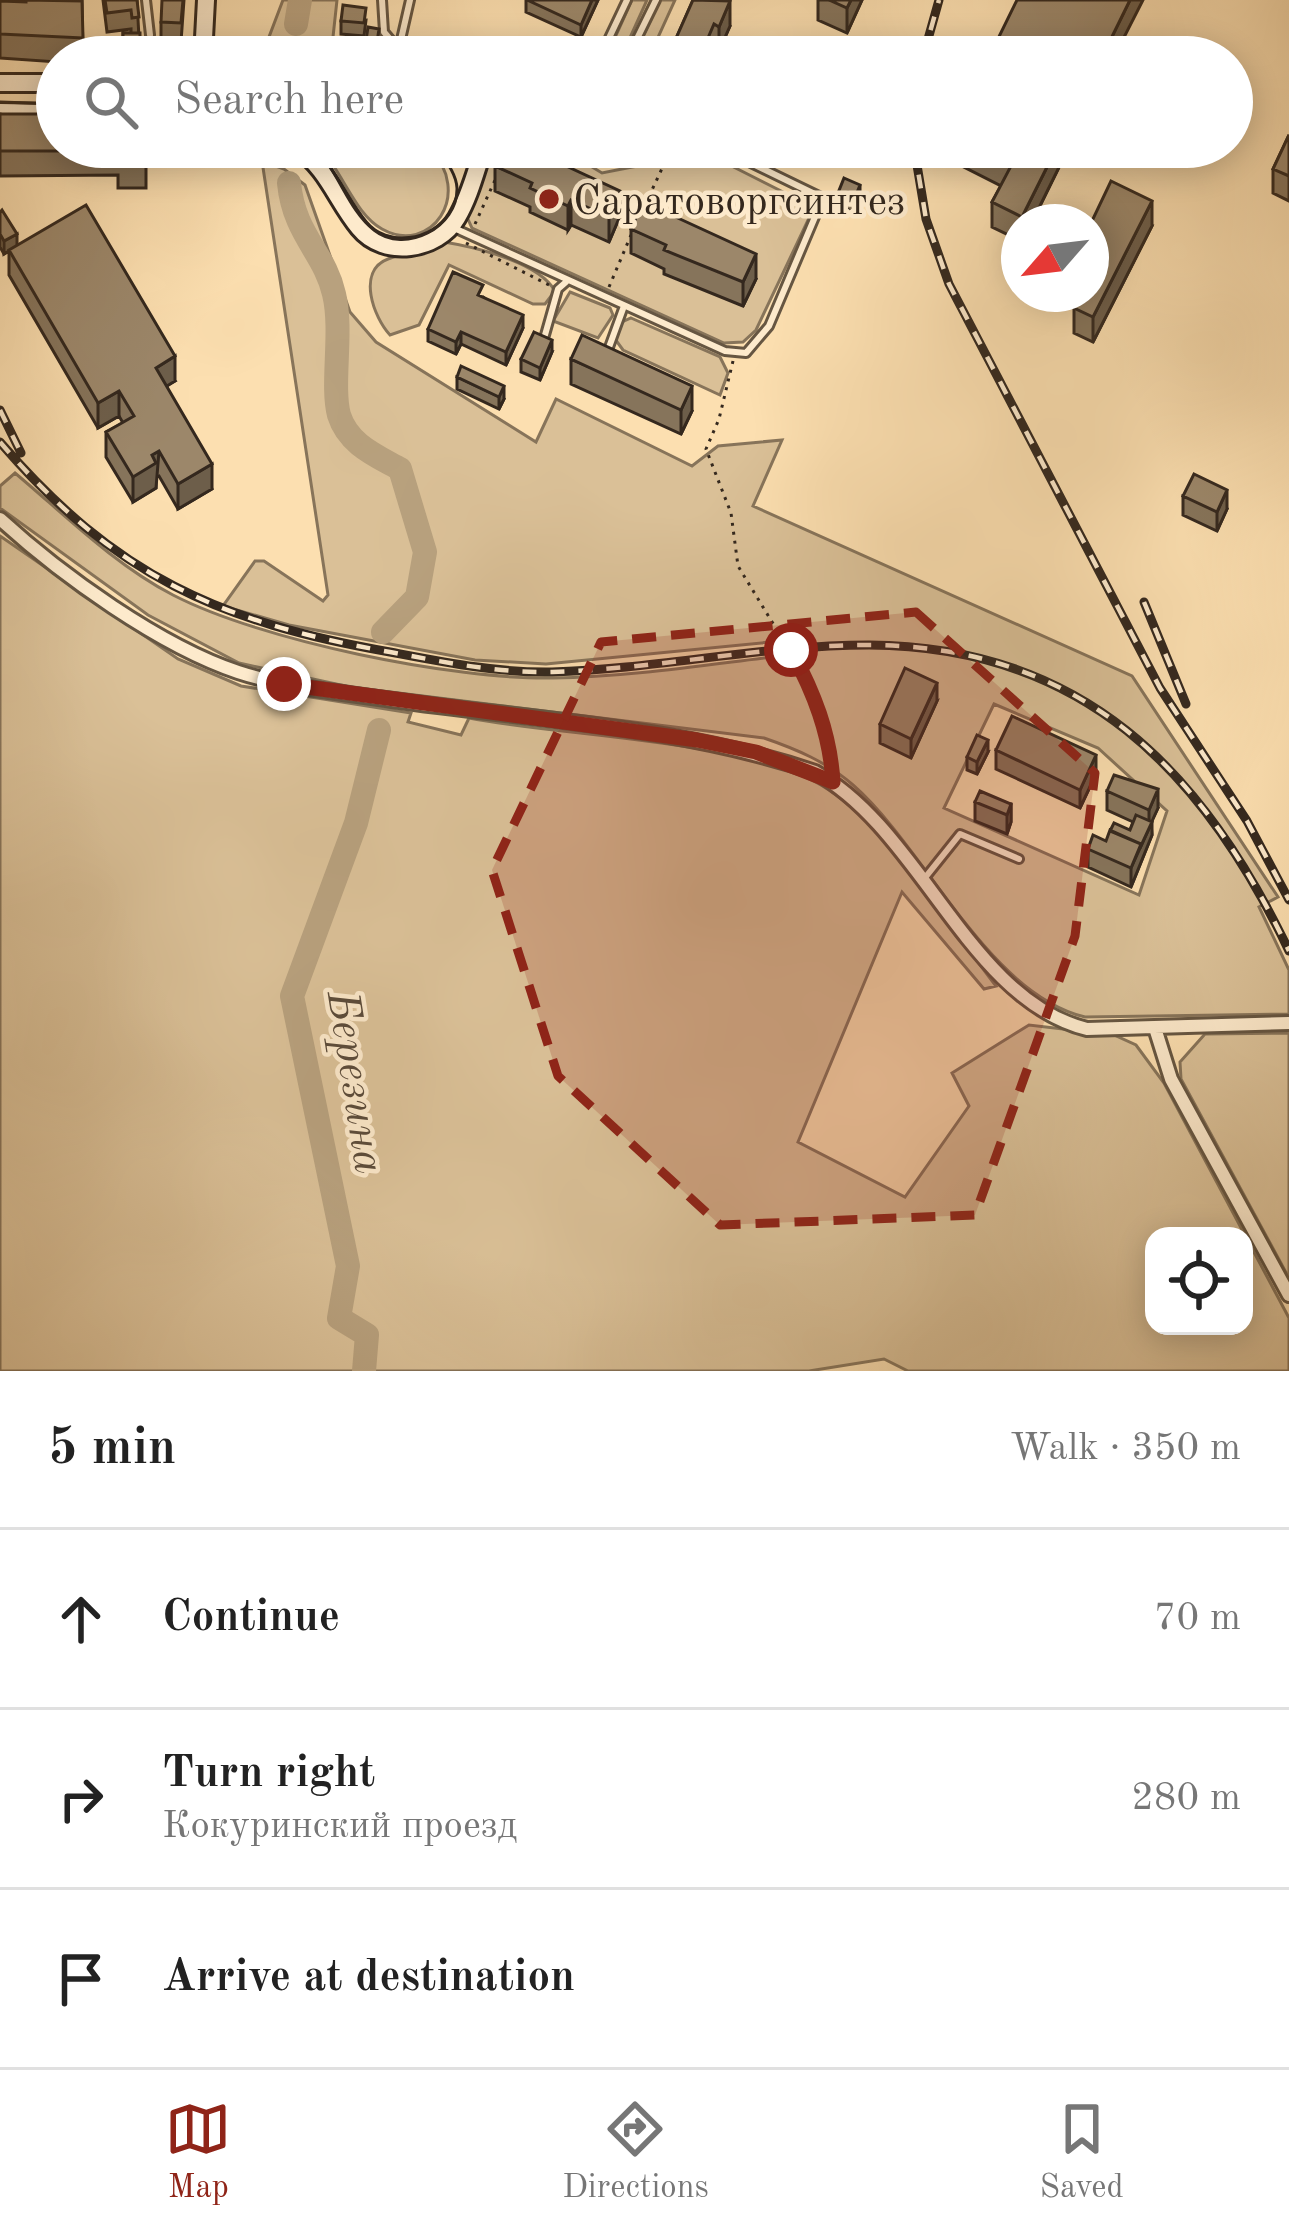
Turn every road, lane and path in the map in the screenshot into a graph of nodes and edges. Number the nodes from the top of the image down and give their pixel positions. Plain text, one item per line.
1 (146, 0) edge
2 (206, 0) edge
3 (382, 0) edge
4 (410, 0) edge
5 (627, 0) edge
6 (656, 0) edge
7 (149, 35) dead end
8 (204, 36) edge
9 (388, 36) edge
10 (400, 36) edge
11 (611, 36) edge
12 (638, 36) edge
13 (0, 83) edge
14 (36, 83) edge
15 (0, 112) edge
16 (36, 113) edge
17 (320, 168) edge
18 (475, 168) edge
19 (662, 168) edge
20 (761, 168) edge
21 (498, 174) edge
22 (603, 195) edge
23 (451, 226) junction
24 (632, 233) edge
25 (470, 236) junction
26 (566, 282) junction
27 (558, 290) junction
28 (604, 298) junction
29 (624, 306) junction
30 (545, 335) edge
31 (607, 354) edge
32 (734, 355) junction
33 (0, 519) edge
34 (833, 782) junction
35 (1018, 859) dead end
36 (924, 879) junction
37 (1289, 1023) edge
38 (1155, 1028) junction
39 (1289, 1295) edge

1 - 7 lane
2 - 8 street
3 - 9 lane
4 - 10 lane
5 - 11 lane
6 - 12 lane
13 - 14 street
15 - 16 street
17 - 23 street
18 - 23 street
19 - 22 path
20 - 32 lane
21 - 25 path
23 - 25 lane
24 - 28 path
25 - 26 lane
25 - 27 path
26 - 27 lane
26 - 28 lane
27 - 30 lane
28 - 29 lane
29 - 31 lane
29 - 32 lane
32 - 34 path
33 - 34 street
34 - 36 street
35 - 36 lane
36 - 38 street
37 - 38 street
38 - 39 street

